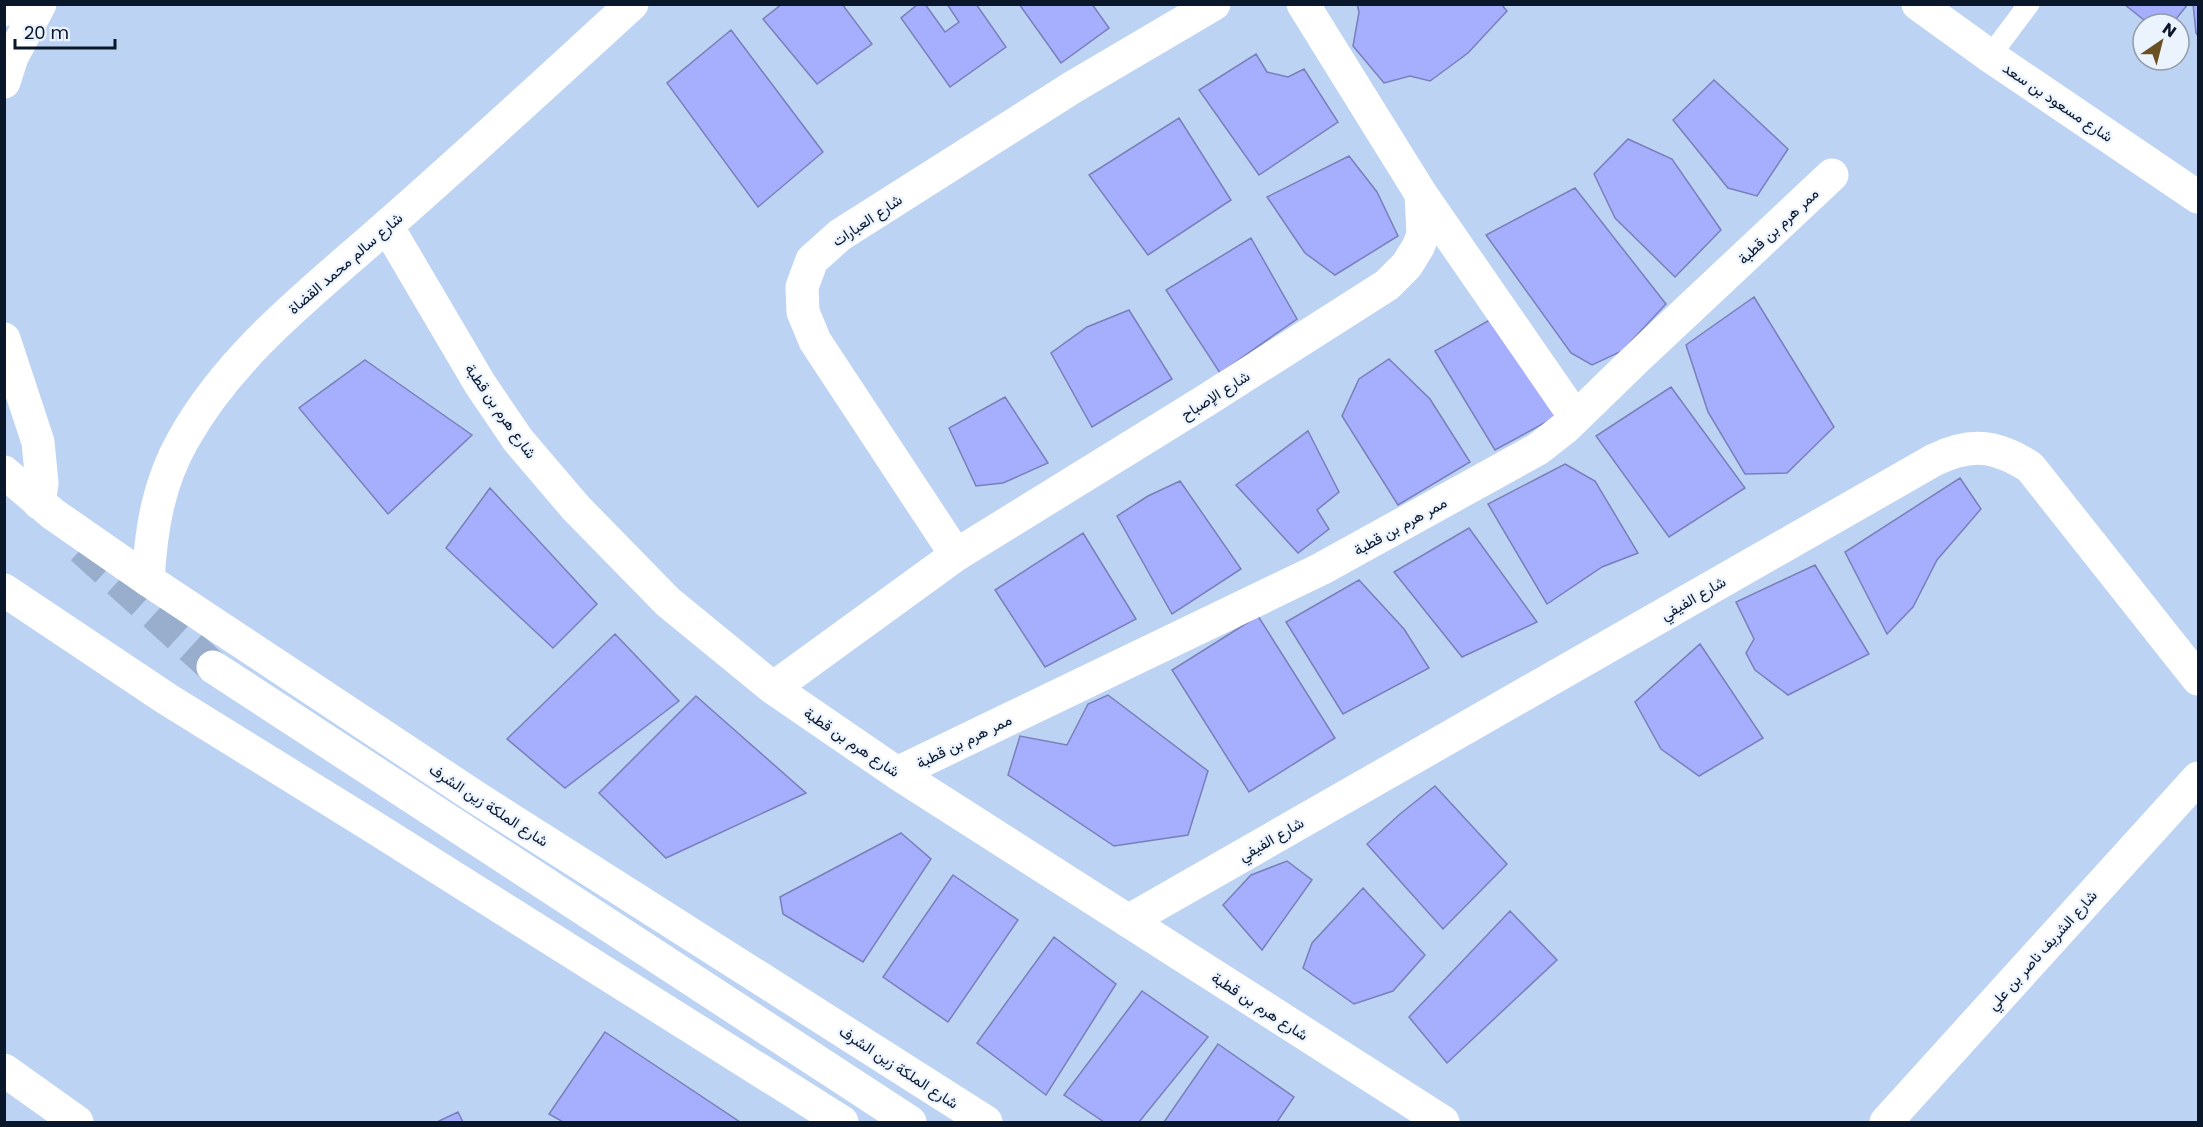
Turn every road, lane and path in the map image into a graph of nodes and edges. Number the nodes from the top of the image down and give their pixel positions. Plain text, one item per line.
1 (10, 4) edge
2 (40, 4) edge
3 (632, 4) edge
4 (1214, 4) edge
5 (1303, 4) edge
6 (1918, 4) edge
7 (2029, 4) edge
8 (4, 10) edge
9 (1990, 56) junction
10 (4, 82) edge
11 (1832, 175) dead end
12 (1421, 194) junction
13 (2199, 197) edge
14 (387, 226) junction
15 (4, 339) edge
16 (1575, 417) junction
17 (4, 472) edge
18 (39, 503) junction
19 (956, 555) junction
20 (148, 580) junction
21 (8, 597) edge
22 (213, 667) tunnel mouth
23 (2199, 679) edge
24 (773, 688) junction
25 (897, 773) junction
26 (2199, 778) edge
27 (1128, 921) junction
28 (4, 1070) edge
29 (77, 1122) edge
30 (843, 1122) edge
31 (910, 1122) edge
32 (986, 1122) edge
33 (1443, 1122) edge
34 (1886, 1122) edge

1 - 8 main road
2 - 10 main road
3 - 14 main road, شارع سالم محمد القضاة
4 - 19 main road, شارع العبارات
5 - 12 main road, شارع الإصباح
6 - 9 main road, شارع مسعود بن سعد
7 - 9 lane
9 - 13 main road, شارع مسعود بن سعد
11 - 16 main road, ممر هرم بن قطبة
12 - 16 main road
12 - 19 main road, شارع الإصباح
14 - 20 main road, شارع سالم محمد القضاة
14 - 24 main road, شارع هرم بن قطبة
15 - 18 main road
16 - 25 main road, ممر هرم بن قطبة
17 - 18 main road, شارع الملكة زين الشرف
18 - 20 main road, شارع الملكة زين الشرف
19 - 24 main road, شارع الإصباح
20 - 32 main road, شارع الملكة زين الشرف
21 - 30 main road
22 - 31 main road
23 - 27 main road, شارع الفيفي
24 - 25 main road, شارع هرم بن قطبة
25 - 27 main road, شارع هرم بن قطبة
26 - 34 main road, شارع الشريف ناصر بن علي
27 - 33 main road, شارع هرم بن قطبة
28 - 29 main road

